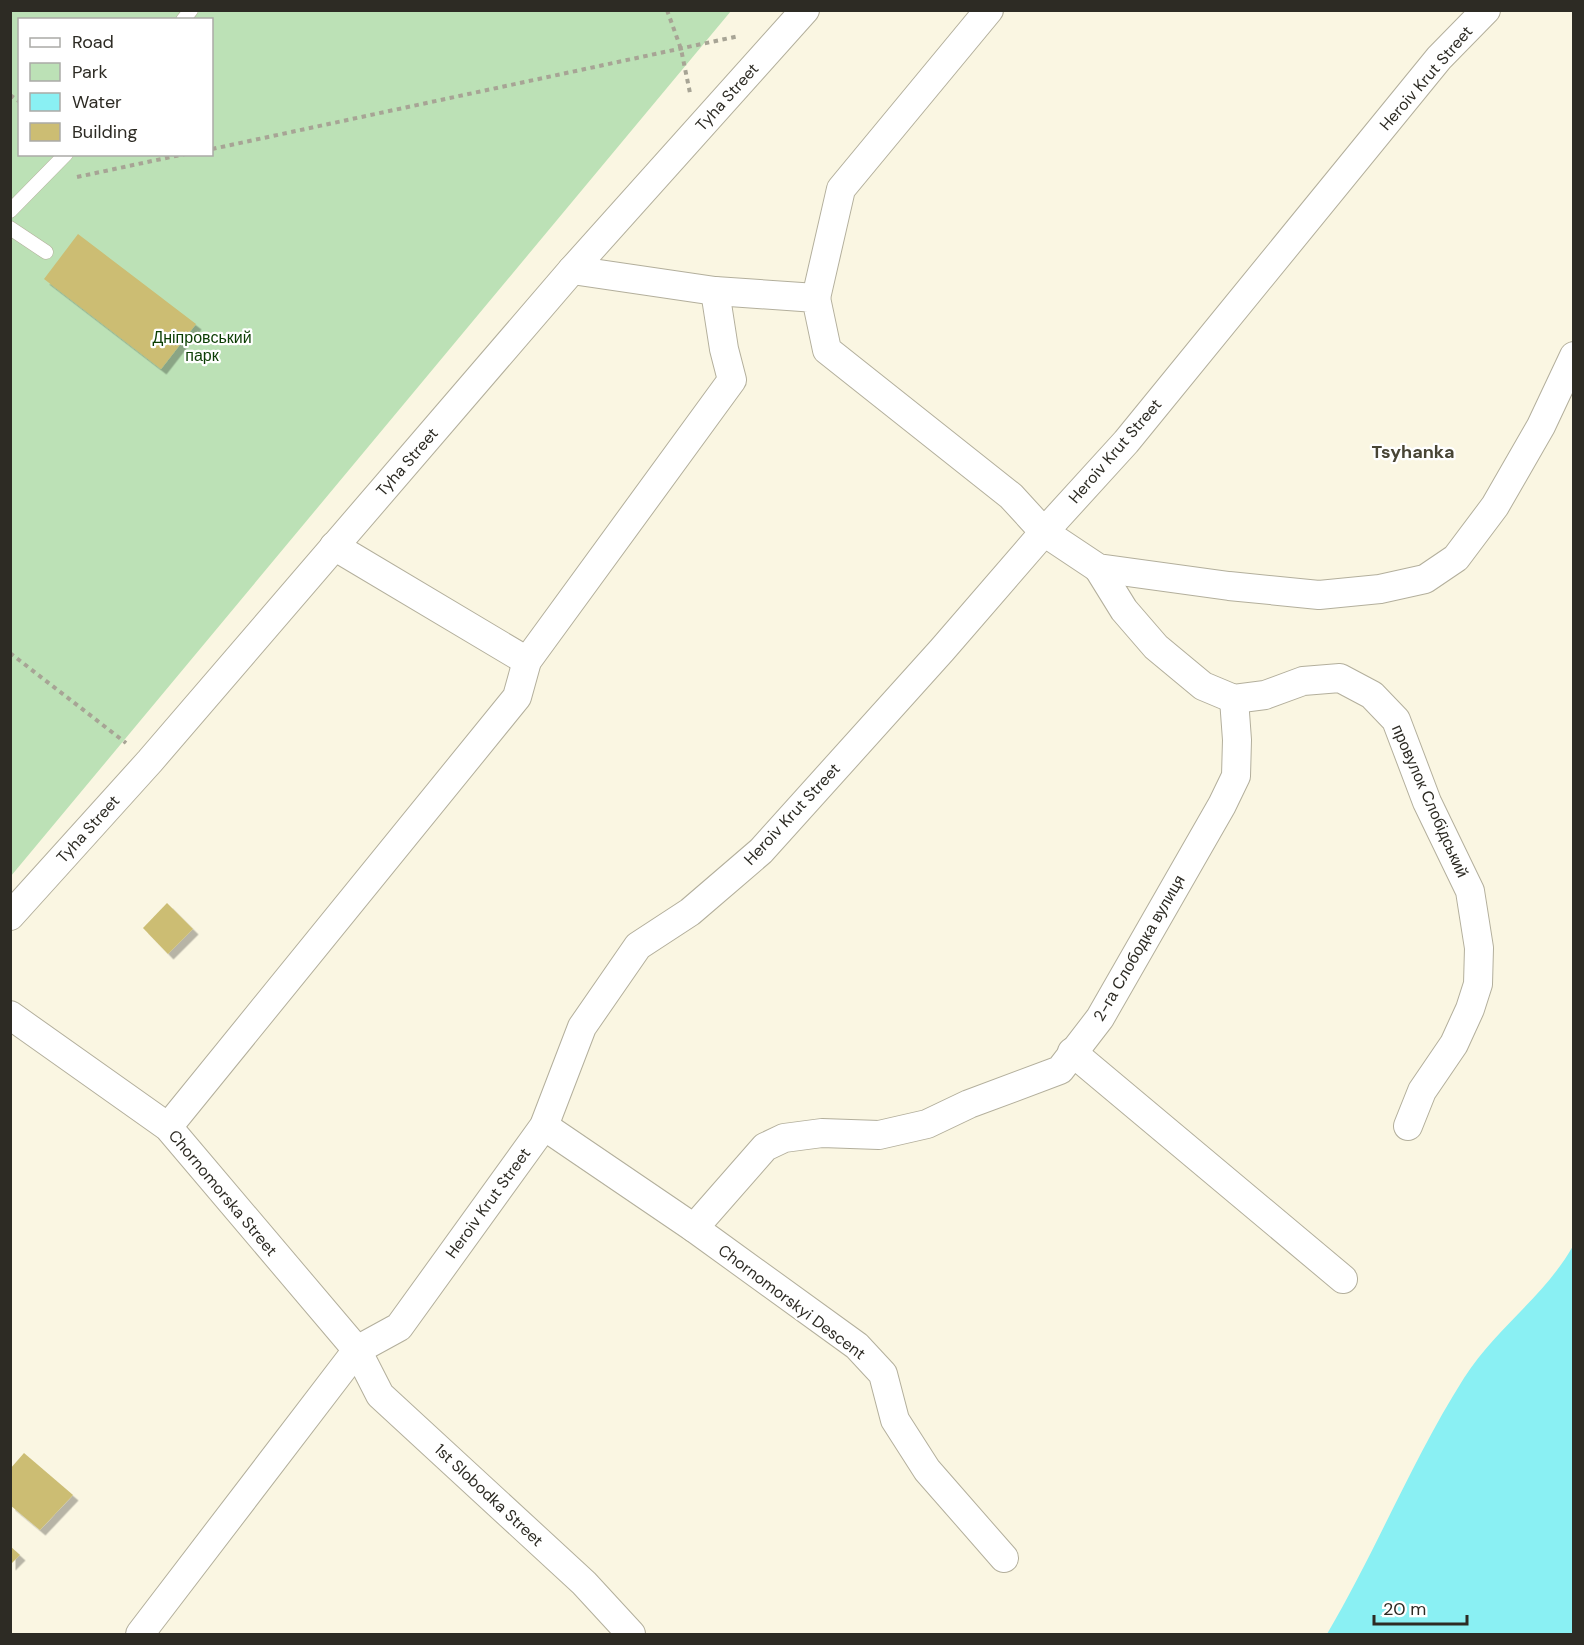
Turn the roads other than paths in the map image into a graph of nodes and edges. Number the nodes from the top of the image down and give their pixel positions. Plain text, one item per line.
1 (805, 10) edge
2 (989, 10) edge
3 (1486, 10) edge
4 (64, 156) edge
5 (10, 211) edge
6 (10, 228) edge
7 (46, 252) dead end
8 (572, 270) junction
9 (715, 291) junction
10 (816, 298) junction
11 (1574, 356) edge
12 (1044, 532) junction
13 (334, 546) junction
14 (1098, 568) junction
15 (527, 661) junction
16 (1234, 699) junction
17 (10, 916) edge
18 (10, 1015) edge
19 (1072, 1052) junction
20 (544, 1126) junction
21 (1408, 1126) dead end
22 (168, 1127) junction
23 (694, 1228) junction
24 (1343, 1280) dead end
25 (357, 1350) junction
26 (1004, 1558) dead end
27 (140, 1635) edge
28 (631, 1635) edge

1 - 8 street, Tyha Street
2 - 10 street
3 - 12 street, Heroiv Krut Street
4 - 5 lane
6 - 7 lane
8 - 9 street
8 - 13 street, Tyha Street
9 - 10 street
9 - 15 street
10 - 12 street
11 - 14 street
12 - 14 street
12 - 20 street, Heroiv Krut Street
13 - 15 street
13 - 17 street, Tyha Street
14 - 16 street
15 - 22 street
16 - 19 street, 2-га Слободка вулиця
16 - 21 street, провулок Слобідський
18 - 22 street, Chornomorska Street
19 - 23 street, 2-га Слободка вулиця
19 - 24 street
20 - 23 street, Chornomorskyi Descent
20 - 25 street, Heroiv Krut Street
22 - 25 street, Chornomorska Street
23 - 26 street, Chornomorskyi Descent
25 - 27 street, Heroiv Krut Street
25 - 28 street, 1st Slobodka Street

